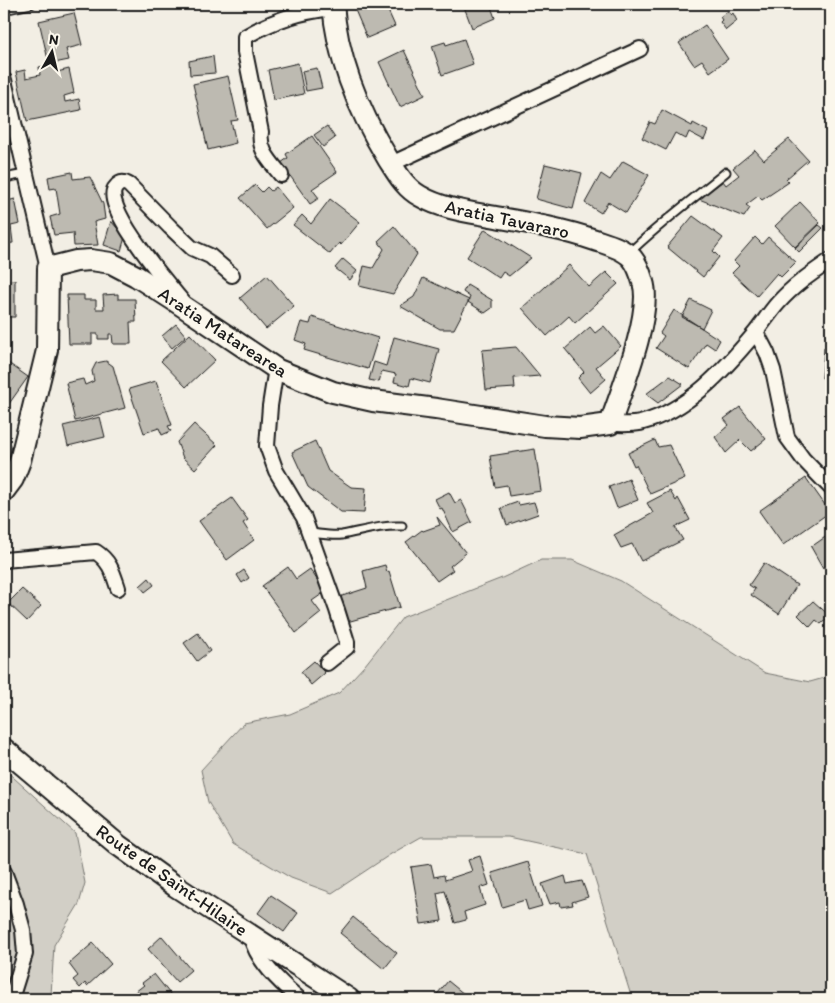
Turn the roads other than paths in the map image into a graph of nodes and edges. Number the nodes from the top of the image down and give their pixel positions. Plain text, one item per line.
1 (31, 4) edge
2 (333, 6) edge
3 (4, 10) edge
4 (640, 49) dead end
5 (4, 83) edge
6 (391, 164) junction
7 (726, 172) dead end
8 (25, 174) junction
9 (281, 176) dead end
10 (4, 178) edge
11 (628, 254) junction
12 (831, 260) edge
13 (48, 268) junction
14 (232, 275) dead end
15 (190, 312) junction
16 (756, 332) junction
17 (276, 368) junction
18 (610, 424) junction
19 (831, 488) edge
20 (4, 491) edge
21 (402, 526) dead end
22 (310, 533) junction
23 (4, 560) edge
24 (118, 588) dead end
25 (327, 663) dead end
26 (4, 749) edge
27 (4, 872) edge
28 (251, 936) junction
29 (4, 986) edge
30 (10, 999) edge
31 (299, 999) edge
32 (349, 999) edge

1 - 3 lane
2 - 6 main road, Aratia Tavararo
2 - 9 street
4 - 6 street
5 - 8 street
6 - 11 main road, Aratia Tavararo
7 - 11 lane
8 - 10 lane
8 - 13 street
11 - 18 main road
12 - 16 street
13 - 15 main road, Aratia Matarearea
13 - 20 main road
14 - 15 street
15 - 17 main road, Aratia Matarearea
16 - 18 street
16 - 19 street
17 - 18 main road, Aratia Matarearea
17 - 22 street
21 - 22 lane
22 - 25 street
23 - 24 street
26 - 28 main road, Route de Saint-Hilaire
27 - 30 street
28 - 31 street
28 - 32 main road, Route de Saint-Hilaire
29 - 30 lane

